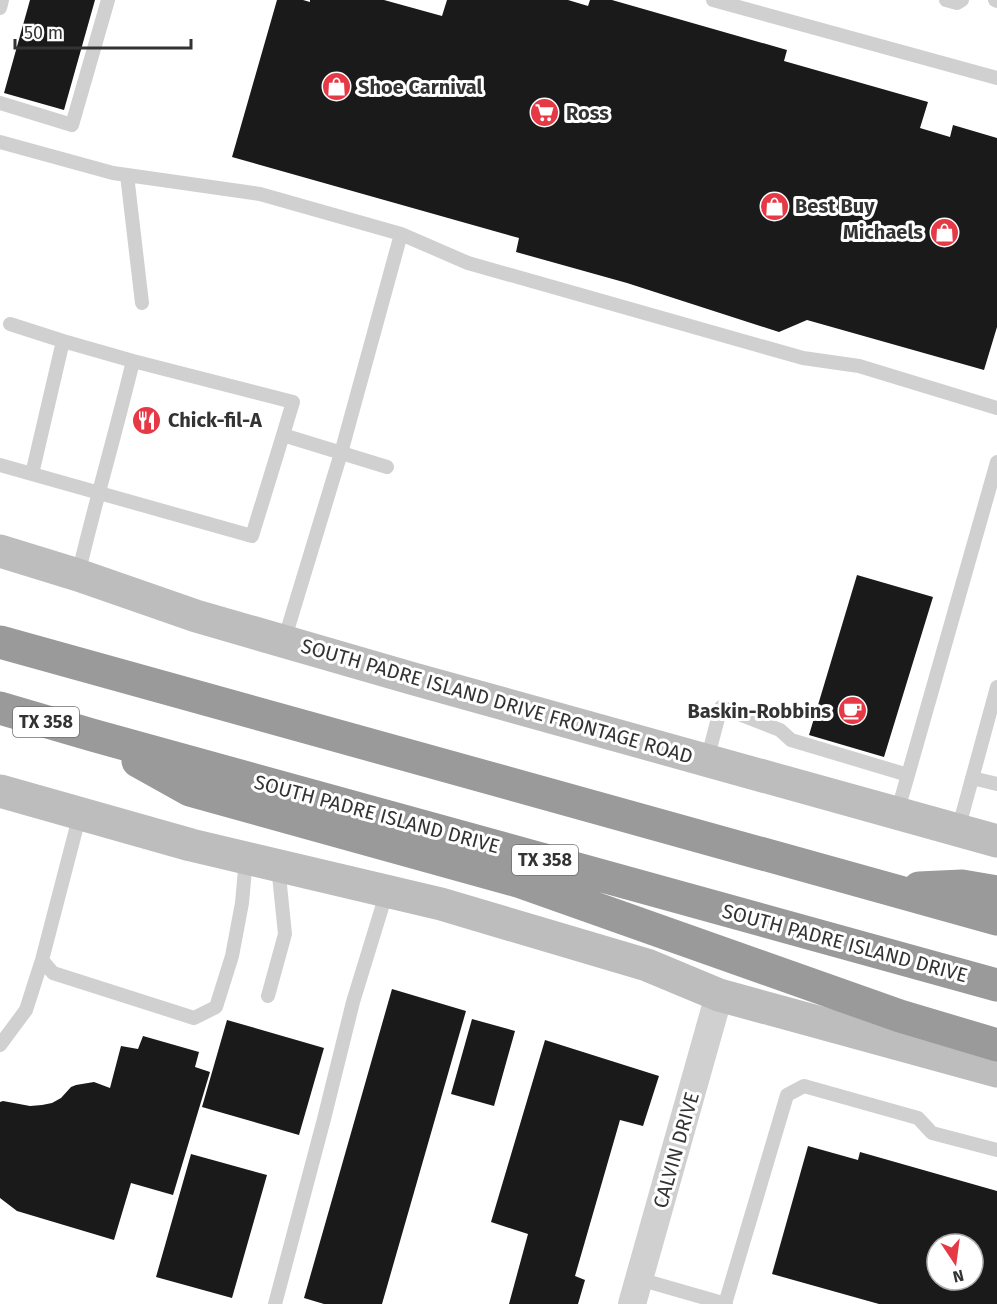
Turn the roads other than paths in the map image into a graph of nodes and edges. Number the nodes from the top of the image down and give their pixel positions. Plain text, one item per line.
1 (2, 0) edge
2 (108, 0) edge
3 (713, 0) edge
4 (946, 0) edge
5 (962, 0) edge
6 (0, 8) edge
7 (997, 78) edge
8 (0, 103) edge
9 (0, 142) edge
10 (127, 175) junction
11 (401, 234) junction
12 (142, 303) dead end
13 (10, 324) dead end
14 (63, 341) junction
15 (133, 361) junction
16 (997, 408) edge
17 (283, 435) junction
18 (341, 453) junction
19 (997, 462) edge
20 (1, 466) edge
21 (387, 466) dead end
22 (32, 474) junction
23 (98, 493) junction
24 (0, 551) edge
25 (0, 573) edge
26 (78, 575) junction
27 (196, 615) junction
28 (284, 641) junction
29 (0, 642) edge
30 (997, 687) edge
31 (0, 708) edge
32 (92, 735) junction
33 (707, 760) junction
34 (908, 775) junction
35 (972, 778) junction
36 (997, 784) edge
37 (0, 791) edge
38 (897, 813) junction
39 (80, 814) junction
40 (958, 830) junction
41 (997, 841) edge
42 (246, 858) junction
43 (278, 866) junction
44 (890, 890) junction
45 (387, 891) junction
46 (997, 892) edge
47 (997, 920) edge
48 (42, 960) junction
49 (997, 985) edge
50 (719, 995) junction
51 (268, 996) dead end
52 (0, 1044) edge
53 (997, 1045) edge
54 (997, 1071) edge
55 (997, 1150) edge
56 (636, 1291) edge
57 (275, 1304) edge
58 (725, 1304) edge

1 - 6 lane
2 - 8 lane
3 - 7 lane
4 - 5 lane
9 - 10 lane
10 - 11 lane
10 - 12 lane
11 - 16 lane
11 - 18 lane
13 - 14 lane
14 - 15 lane
14 - 22 lane
15 - 17 lane
15 - 23 lane
17 - 18 lane
17 - 23 lane
18 - 21 lane
18 - 28 lane
19 - 34 lane
20 - 22 lane
22 - 23 lane
23 - 26 lane
24 - 26 main road, SOUTH PADRE ISLAND DRIVE FRONTAGE ROAD
25 - 27 main road
26 - 27 main road, SOUTH PADRE ISLAND DRIVE FRONTAGE ROAD
27 - 28 main road, SOUTH PADRE ISLAND DRIVE FRONTAGE ROAD
28 - 33 main road, SOUTH PADRE ISLAND DRIVE FRONTAGE ROAD
29 - 44 highway
30 - 35 lane
31 - 32 highway, SOUTH PADRE ISLAND DRIVE / TX 358
32 - 49 highway, SOUTH PADRE ISLAND DRIVE / TX 358
32 - 53 highway
33 - 34 lane
33 - 38 main road, SOUTH PADRE ISLAND DRIVE FRONTAGE ROAD
34 - 38 lane
35 - 36 lane
35 - 40 lane
37 - 39 main road
38 - 40 main road, SOUTH PADRE ISLAND DRIVE FRONTAGE ROAD
39 - 42 main road
39 - 48 lane
40 - 41 main road, SOUTH PADRE ISLAND DRIVE FRONTAGE ROAD
42 - 43 main road
42 - 48 lane
43 - 45 main road
43 - 51 lane
44 - 46 highway
44 - 47 highway
45 - 50 main road
45 - 57 lane
48 - 52 lane
50 - 54 main road
50 - 56 street, CALVIN DRIVE
55 - 58 lane
56 - 58 lane

